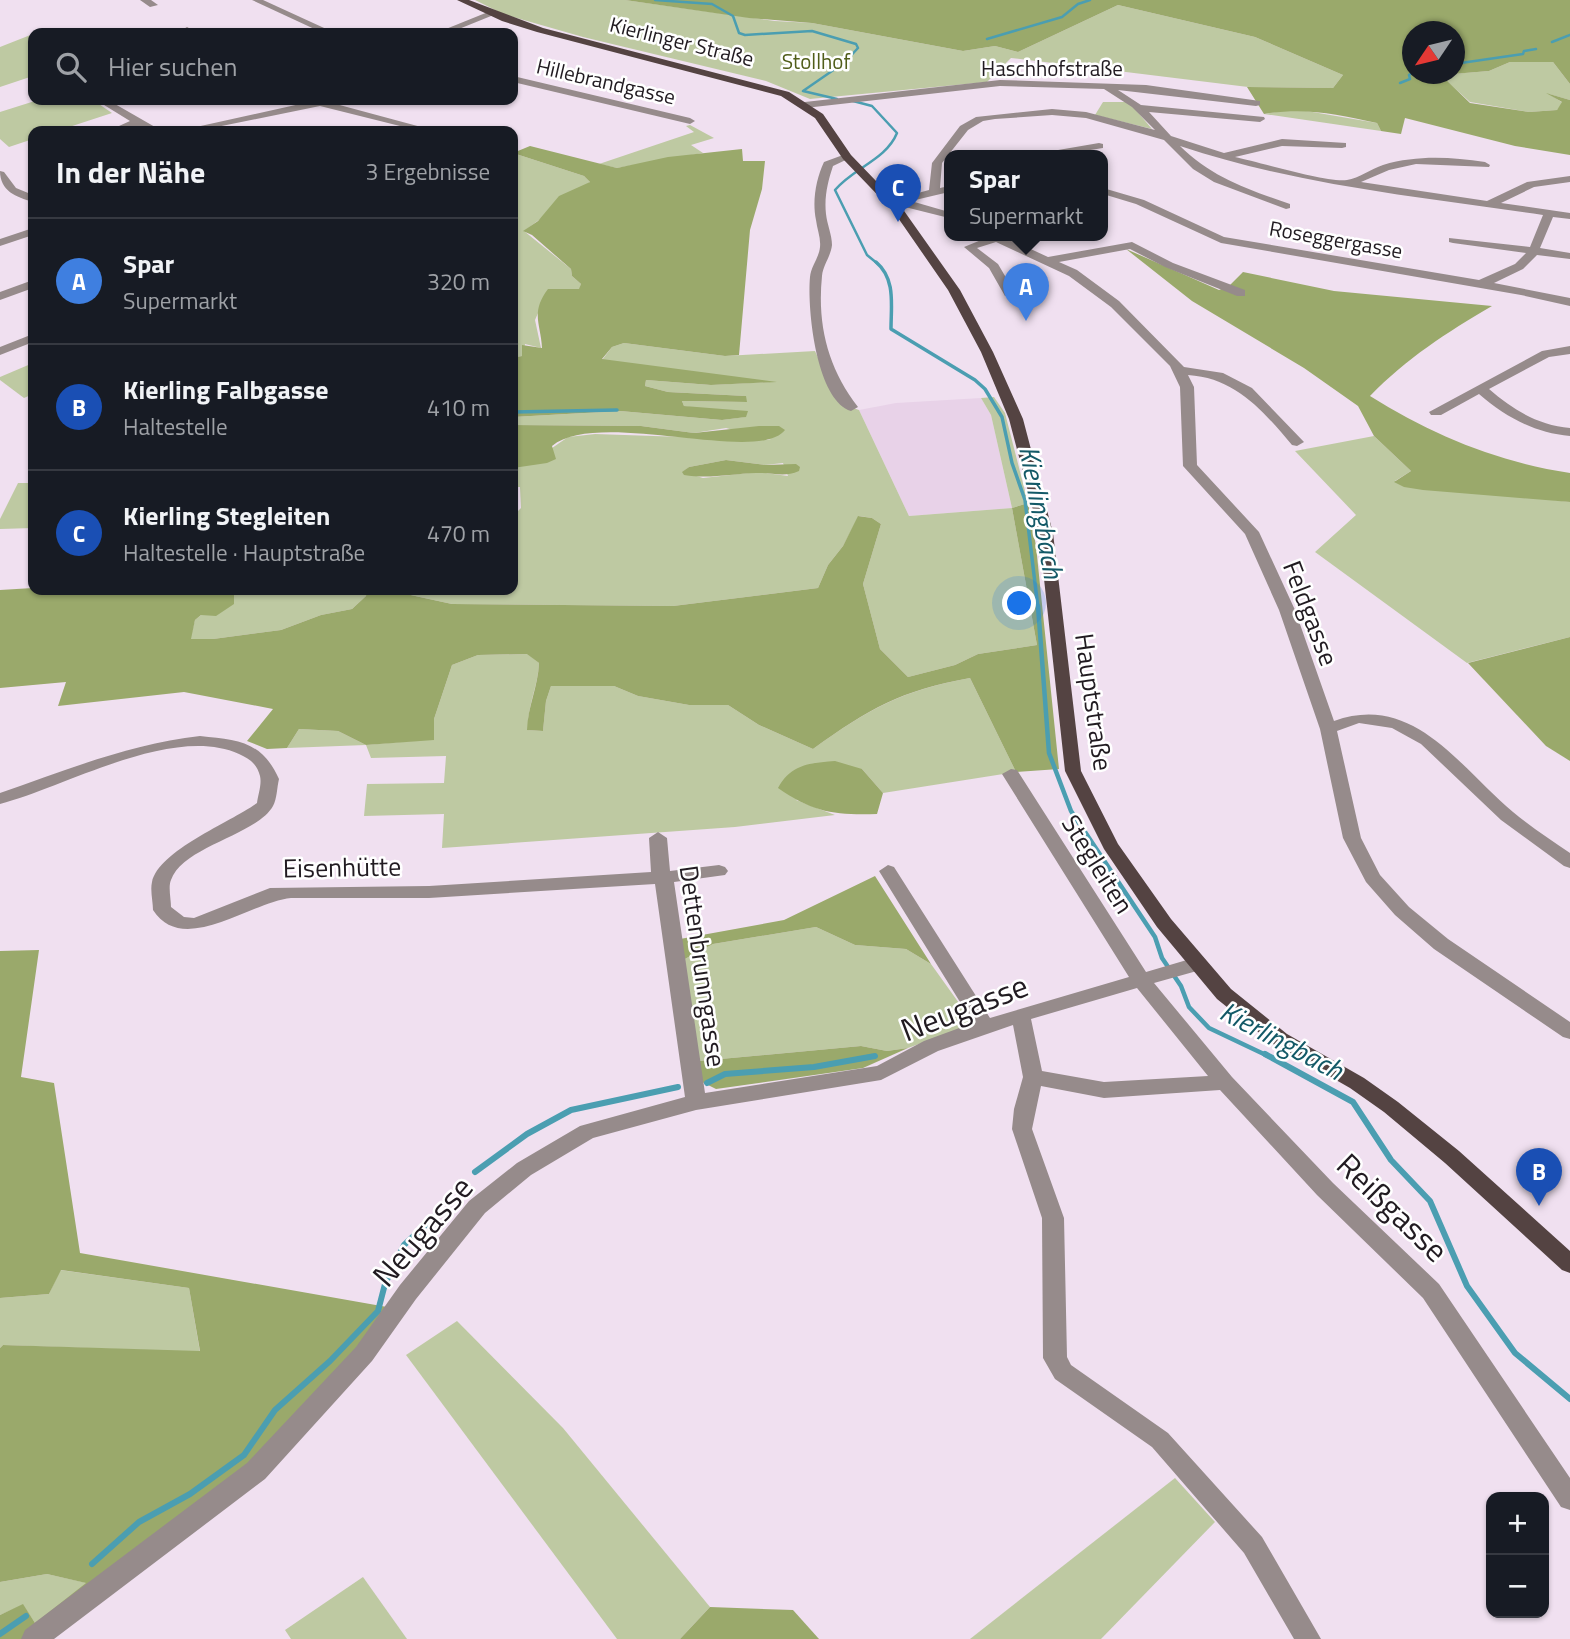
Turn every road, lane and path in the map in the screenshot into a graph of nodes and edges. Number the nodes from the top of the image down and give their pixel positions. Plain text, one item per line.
1 (259, 0) edge
2 (461, 0) edge
3 (491, 14) junction
4 (319, 28) edge
5 (454, 28) edge
6 (518, 80) edge
7 (1096, 85) junction
8 (1256, 103) dead end
9 (109, 105) edge
10 (302, 105) edge
11 (328, 105) edge
12 (805, 105) junction
13 (1142, 108) junction
14 (1260, 120) dead end
15 (690, 121) dead end
16 (139, 122) junction
17 (122, 126) edge
18 (147, 126) edge
19 (206, 126) edge
20 (411, 126) edge
21 (1257, 134) dead end
22 (1166, 137) junction
23 (1290, 139) junction
24 (1342, 145) dead end
25 (1099, 146) dead end
26 (945, 150) edge
27 (1070, 150) edge
28 (944, 151) edge
29 (1393, 152) dead end
30 (1224, 157) junction
31 (1432, 158) junction
32 (1485, 164) dead end
33 (855, 165) junction
34 (0, 174) edge
35 (1570, 178) edge
36 (1350, 183) junction
37 (944, 190) edge
38 (934, 191) junction
39 (1108, 192) edge
40 (28, 197) edge
41 (895, 201) junction
42 (1491, 203) junction
43 (1286, 206) dead end
44 (1549, 213) junction
45 (944, 214) edge
46 (1570, 216) edge
47 (28, 233) edge
48 (1453, 240) dead end
49 (984, 241) edge
50 (1002, 241) edge
51 (0, 243) edge
52 (1535, 250) junction
53 (1570, 256) edge
54 (1047, 261) junction
55 (1480, 285) junction
56 (28, 286) edge
57 (1009, 293) dead end
58 (1241, 293) dead end
59 (0, 296) edge
60 (1570, 302) edge
61 (28, 340) edge
62 (1570, 350) edge
63 (0, 351) edge
64 (1180, 371) junction
65 (1480, 388) junction
66 (851, 407) dead end
67 (1436, 412) dead end
68 (1570, 432) edge
69 (1297, 442) dead end
70 (1328, 729) junction
71 (1011, 774) dead end
72 (0, 799) edge
73 (658, 838) dead end
74 (1570, 862) edge
75 (719, 871) dead end
76 (888, 872) dead end
77 (659, 878) junction
78 (1197, 964) junction
79 (1150, 979) junction
80 (1021, 1017) junction
81 (985, 1026) junction
82 (1570, 1032) edge
83 (1033, 1077) junction
84 (1225, 1082) junction
85 (696, 1102) junction
86 (1570, 1264) edge
87 (1570, 1499) edge
88 (34, 1639) edge
89 (1308, 1639) edge

1 - 4 street
2 - 3 main road, Kierlinger Straße
3 - 5 street
3 - 12 main road, Kierlinger Straße
6 - 15 street, Hillebrandgasse
7 - 8 street, Haschhofstraße
7 - 12 street, Haschhofstraße
7 - 13 street
9 - 16 street
10 - 19 street
11 - 20 street
12 - 33 main road, Kierlinger Straße
13 - 14 street
13 - 22 street
16 - 17 street
16 - 18 street
21 - 23 street
22 - 26 street
22 - 30 street
22 - 43 street
23 - 24 street
23 - 30 street
25 - 27 street
28 - 38 street
29 - 31 street
30 - 36 street
31 - 32 street
31 - 36 street
33 - 41 main road, Hauptstraße
33 - 66 street
34 - 40 street
35 - 42 street
36 - 42 street
37 - 38 street
38 - 41 street
39 - 55 street, Roseggergasse
41 - 45 street
41 - 78 main road, Hauptstraße
42 - 44 street
44 - 46 street
44 - 52 street
47 - 51 street
48 - 52 street
49 - 57 street
50 - 54 street, Feldgasse
52 - 53 street
52 - 55 street
54 - 58 street
54 - 64 street, Feldgasse
55 - 60 street, Roseggergasse
56 - 59 street
61 - 63 street
62 - 65 street
64 - 69 street
64 - 70 street, Feldgasse
65 - 67 street
65 - 68 street
70 - 74 street
70 - 82 street, Feldgasse
71 - 79 street, Stegleiten
72 - 77 street, Eisenhütte
73 - 77 street, Dettenbrunngasse
75 - 77 street, Eisenhütte
76 - 81 street
77 - 85 street, Dettenbrunngasse
78 - 79 street, Neugasse
78 - 86 main road, Hauptstraße
79 - 80 street, Neugasse
79 - 84 street, Reißgasse
80 - 81 street, Neugasse
80 - 83 street
81 - 85 street, Neugasse
83 - 84 street
83 - 89 street
84 - 87 street, Reißgasse
85 - 88 street, Neugasse

